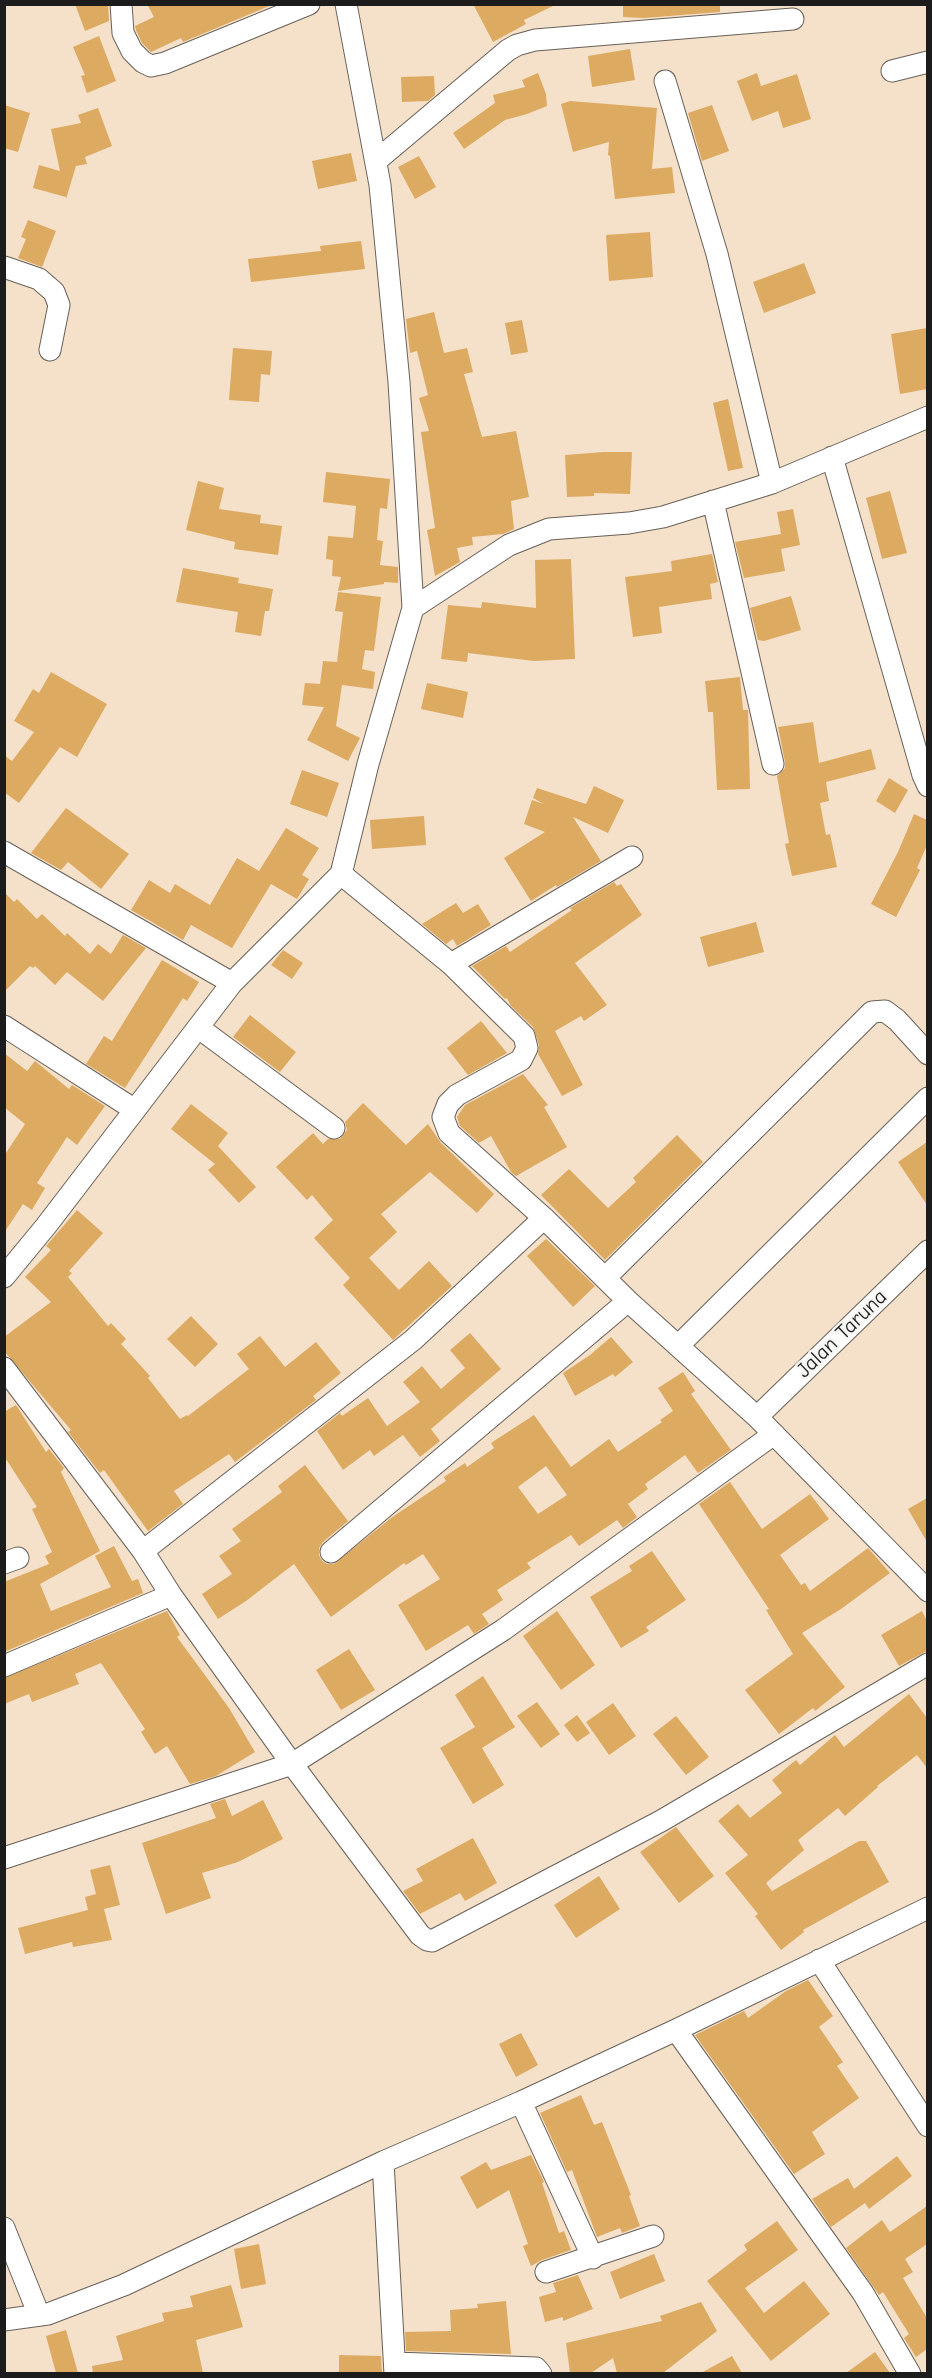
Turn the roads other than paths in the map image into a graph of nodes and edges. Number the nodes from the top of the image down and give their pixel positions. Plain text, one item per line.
1 (121, 4) edge
2 (309, 4) edge
3 (346, 4) edge
4 (793, 19) dead end
5 (927, 62) edge
6 (892, 71) dead end
7 (665, 81) dead end
8 (376, 161) junction
9 (4, 267) edge
10 (50, 350) dead end
11 (927, 417) edge
12 (832, 458) junction
13 (772, 483) junction
14 (713, 501) junction
15 (413, 608) junction
16 (773, 764) dead end
17 (927, 786) edge
18 (4, 852) edge
19 (632, 857) dead end
20 (340, 874) junction
21 (451, 964) junction
22 (232, 982) junction
23 (4, 1026) edge
24 (199, 1028) junction
25 (927, 1054) edge
26 (927, 1098) edge
27 (135, 1110) junction
28 (334, 1128) dead end
29 (544, 1218) junction
30 (927, 1251) edge
31 (4, 1277) edge
32 (605, 1278) junction
33 (628, 1301) junction
34 (678, 1346) junction
35 (4, 1368) edge
36 (757, 1417) junction
37 (774, 1434) junction
38 (143, 1551) junction
39 (331, 1552) dead end
40 (927, 1591) edge
41 (171, 1595) junction
42 (927, 1664) edge
43 (4, 1666) edge
44 (292, 1764) junction
45 (4, 1858) edge
46 (927, 1908) edge
47 (819, 1960) junction
48 (676, 2030) junction
49 (521, 2102) junction
50 (927, 2126) edge
51 (383, 2162) junction
52 (4, 2228) edge
53 (653, 2236) dead end
54 (593, 2258) junction
55 (546, 2272) dead end
56 (39, 2315) junction
57 (4, 2320) edge
58 (395, 2368) edge
59 (541, 2373) edge
60 (910, 2373) edge

1 - 2 street
3 - 8 street
4 - 8 street
5 - 6 street
7 - 13 street
8 - 15 street
9 - 10 street
11 - 12 street
12 - 13 street
12 - 17 street
13 - 14 street
14 - 15 street
14 - 16 street
15 - 20 street
18 - 22 street
19 - 21 street
20 - 21 street
20 - 22 street
21 - 29 street
22 - 24 street
23 - 27 street
24 - 27 street
24 - 28 street
25 - 32 street
26 - 34 street
27 - 31 street
29 - 32 street
29 - 38 street
30 - 36 street, Jalan Taruna
32 - 33 street
33 - 34 street
33 - 39 street
34 - 36 street
35 - 38 street
36 - 37 street
37 - 40 street
37 - 44 street
38 - 41 street
41 - 43 street
41 - 44 street
42 - 44 street
44 - 45 street
46 - 47 street
47 - 48 street
47 - 50 street
48 - 49 street
48 - 60 street
49 - 51 street
49 - 54 street
51 - 56 street
51 - 58 street
52 - 56 street
53 - 54 street
54 - 55 street
56 - 57 street
58 - 59 street

